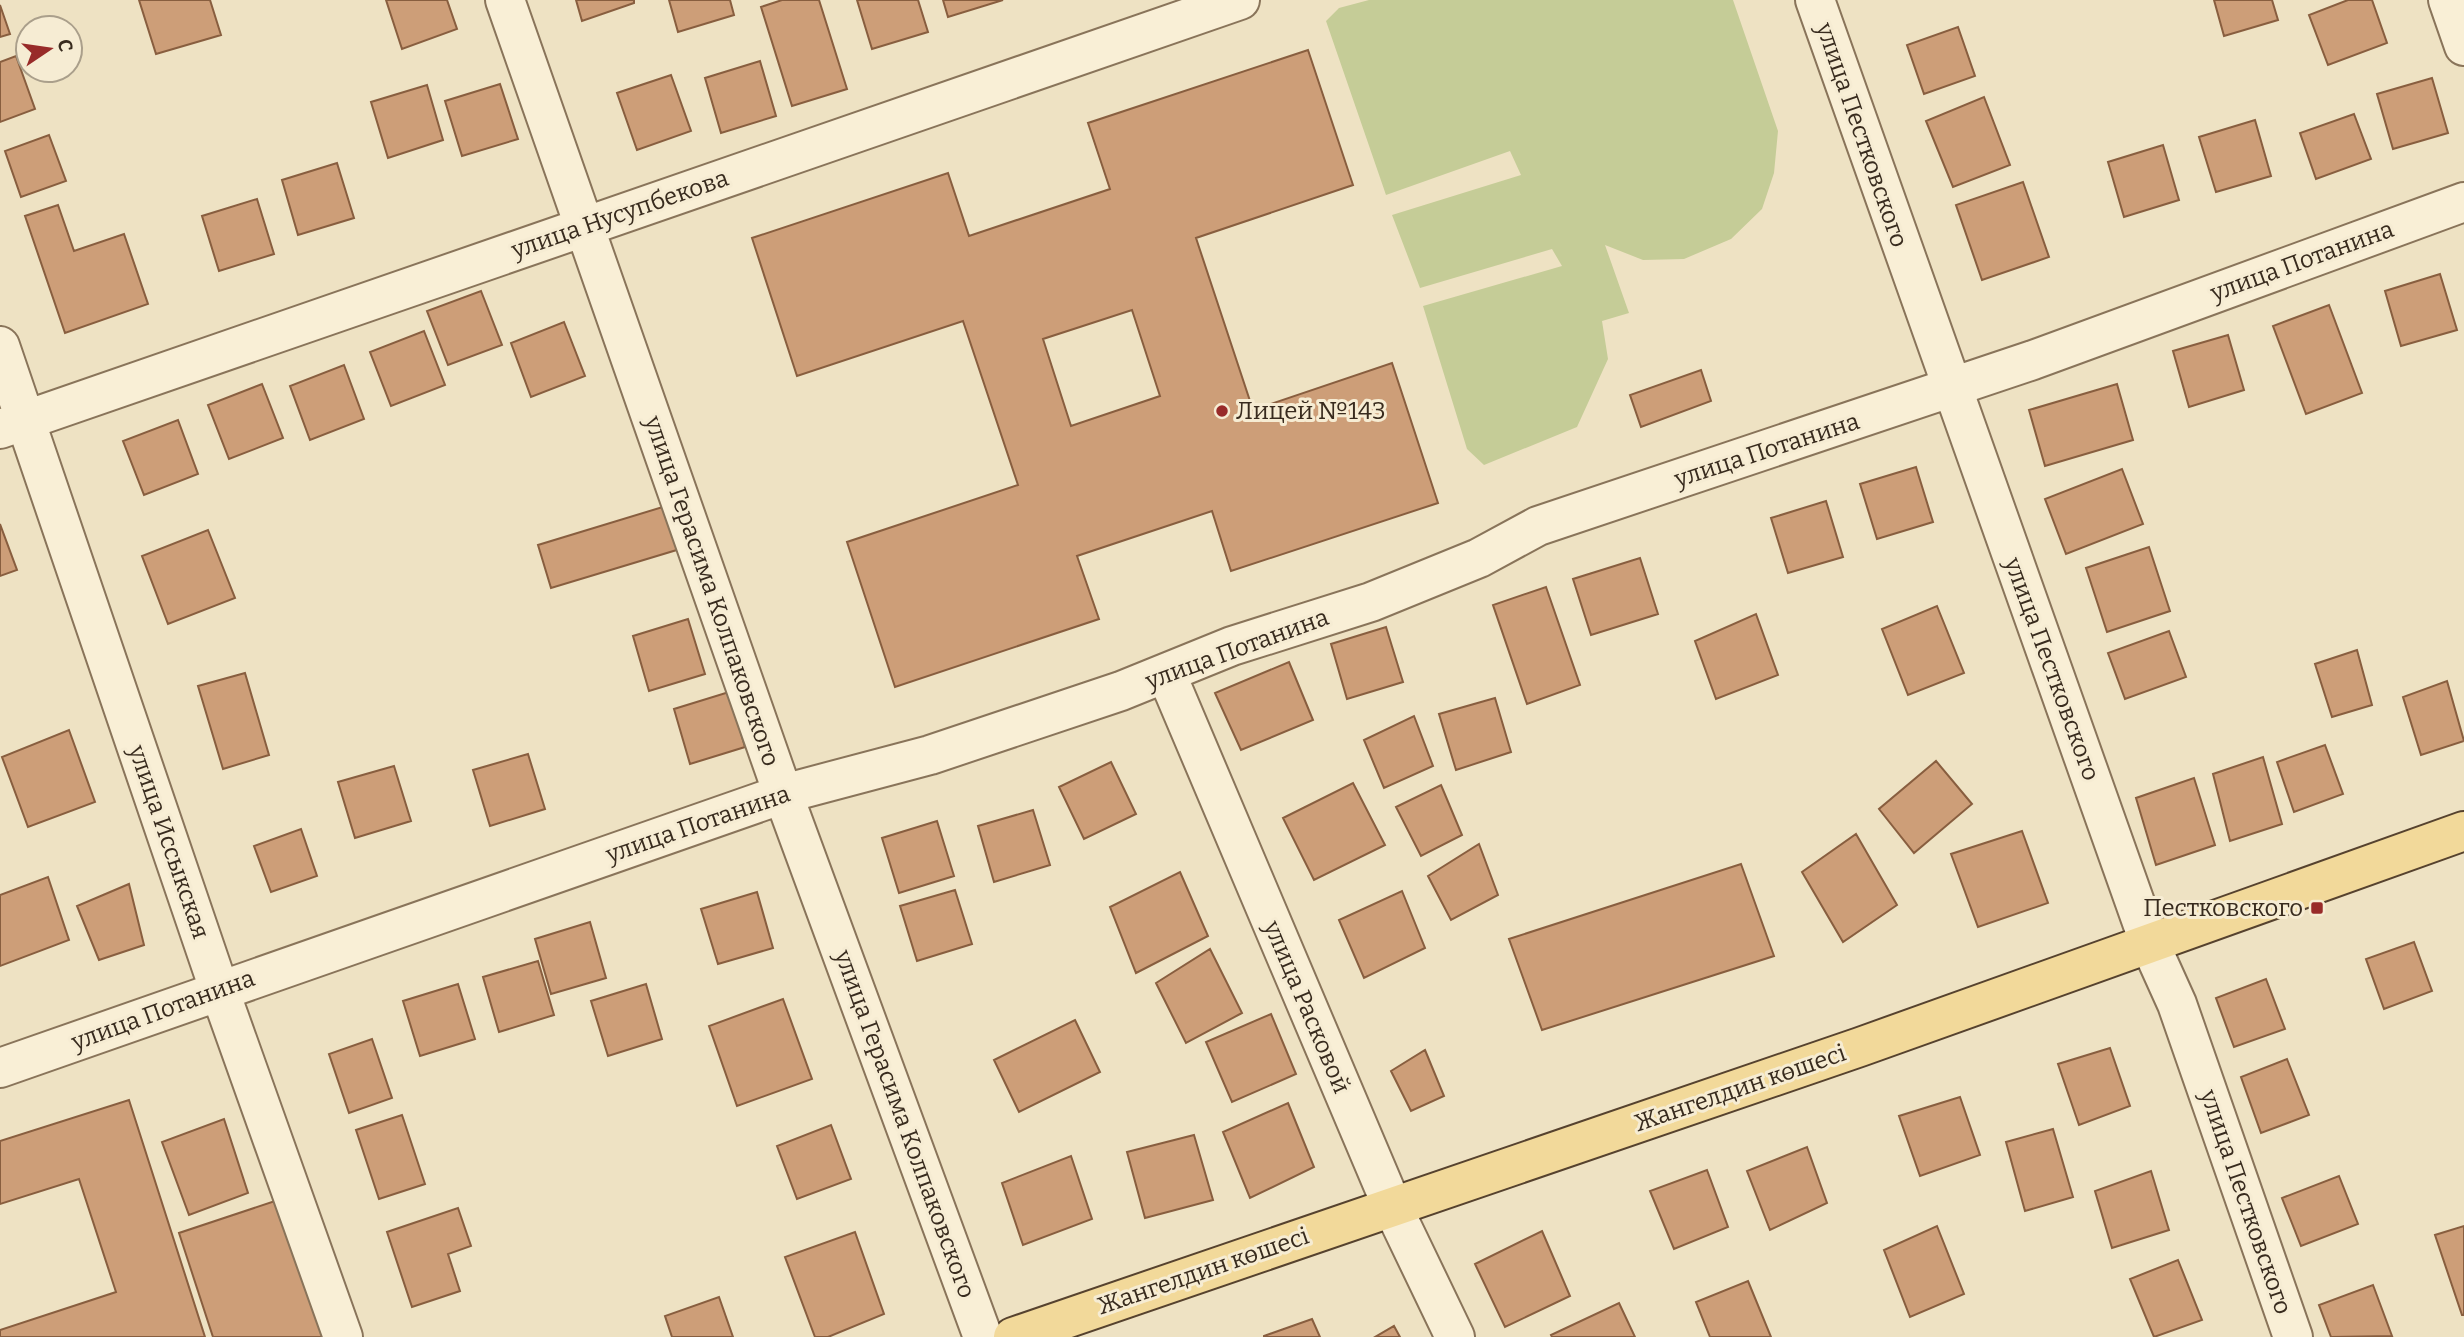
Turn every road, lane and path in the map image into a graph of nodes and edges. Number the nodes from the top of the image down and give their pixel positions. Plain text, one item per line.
1 (505, 0) edge
2 (1240, 0) edge
3 (1815, 0) edge
4 (2448, 0) edge
5 (2464, 47) edge
6 (2464, 202) edge
7 (584, 227) junction
8 (0, 346) edge
9 (1951, 388) junction
10 (12, 425) edge
11 (1166, 673) junction
12 (783, 793) junction
13 (2464, 831) edge
14 (2150, 943) junction
15 (219, 989) junction
16 (0, 1068) edge
17 (1392, 1206) junction
18 (343, 1337) edge
19 (983, 1337) edge
20 (1013, 1337) edge
21 (1455, 1337) edge
22 (2293, 1337) edge

1 - 7 street, улица Герасима Колпаковского
2 - 7 street, улица Нусупбекова
3 - 9 street, улица Пестковского
4 - 5 street
6 - 9 street, улица Потанина
7 - 10 street, улица Нусупбекова
7 - 12 street, улица Герасима Колпаковского
8 - 10 street, улица Иссыкская
9 - 11 street, улица Потанина
9 - 14 street, улица Пестковского
10 - 15 street, улица Иссыкская
11 - 12 street, улица Потанина
11 - 17 street, улица Расковой
12 - 15 street, улица Потанина
12 - 19 street, улица Герасима Колпаковского
13 - 14 main road, Жангелдин көшесі
14 - 17 main road, Жангелдин көшесі
14 - 22 street, улица Пестковского
15 - 16 street, улица Потанина
15 - 18 street, улица Иссыкская
17 - 20 main road, Жангелдин көшесі
17 - 21 street, улица Расковой

